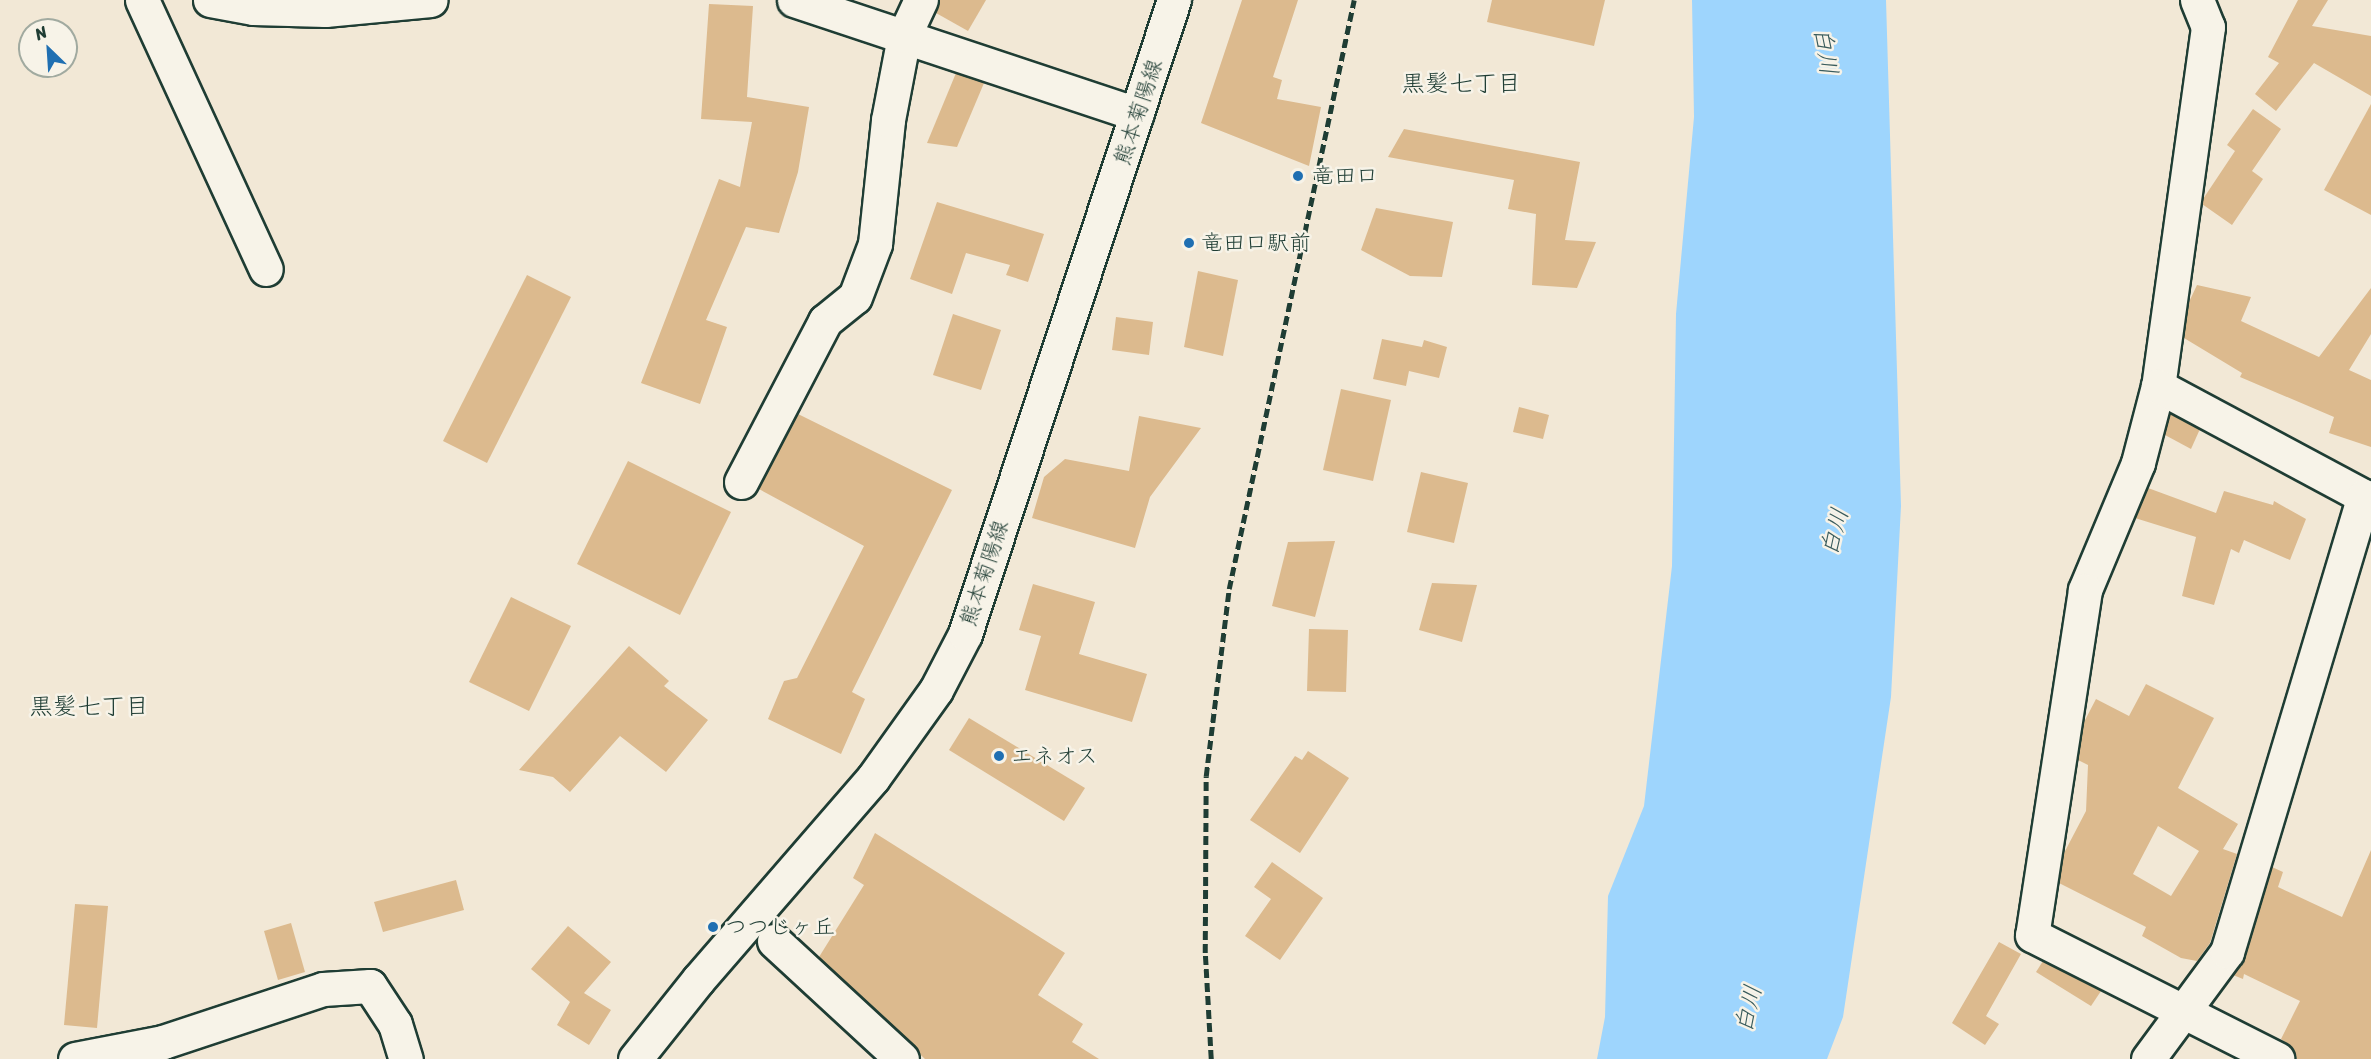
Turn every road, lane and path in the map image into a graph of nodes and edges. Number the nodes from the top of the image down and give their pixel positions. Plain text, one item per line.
1 (142, 0) edge
2 (210, 0) edge
3 (431, 0) edge
4 (794, 0) edge
5 (921, 0) edge
6 (1174, 0) edge
7 (2197, 0) edge
8 (904, 36) junction
9 (1137, 114) junction
10 (266, 269) dead end
11 (2158, 386) junction
12 (741, 482) dead end
13 (2367, 498) edge
14 (774, 941) dead end
15 (2183, 1009) junction
16 (75, 1059) edge
17 (406, 1059) edge
18 (635, 1059) edge
19 (902, 1059) edge
20 (2148, 1059) edge
21 (2278, 1059) edge

1 - 10 street
2 - 3 street
4 - 8 street
5 - 8 street
6 - 9 street, 熊本菊陽線
7 - 11 street
8 - 9 street
8 - 12 street
9 - 18 street, 熊本菊陽線
11 - 13 street
11 - 15 street
13 - 15 street
14 - 19 street
15 - 20 street
15 - 21 street
16 - 17 street

